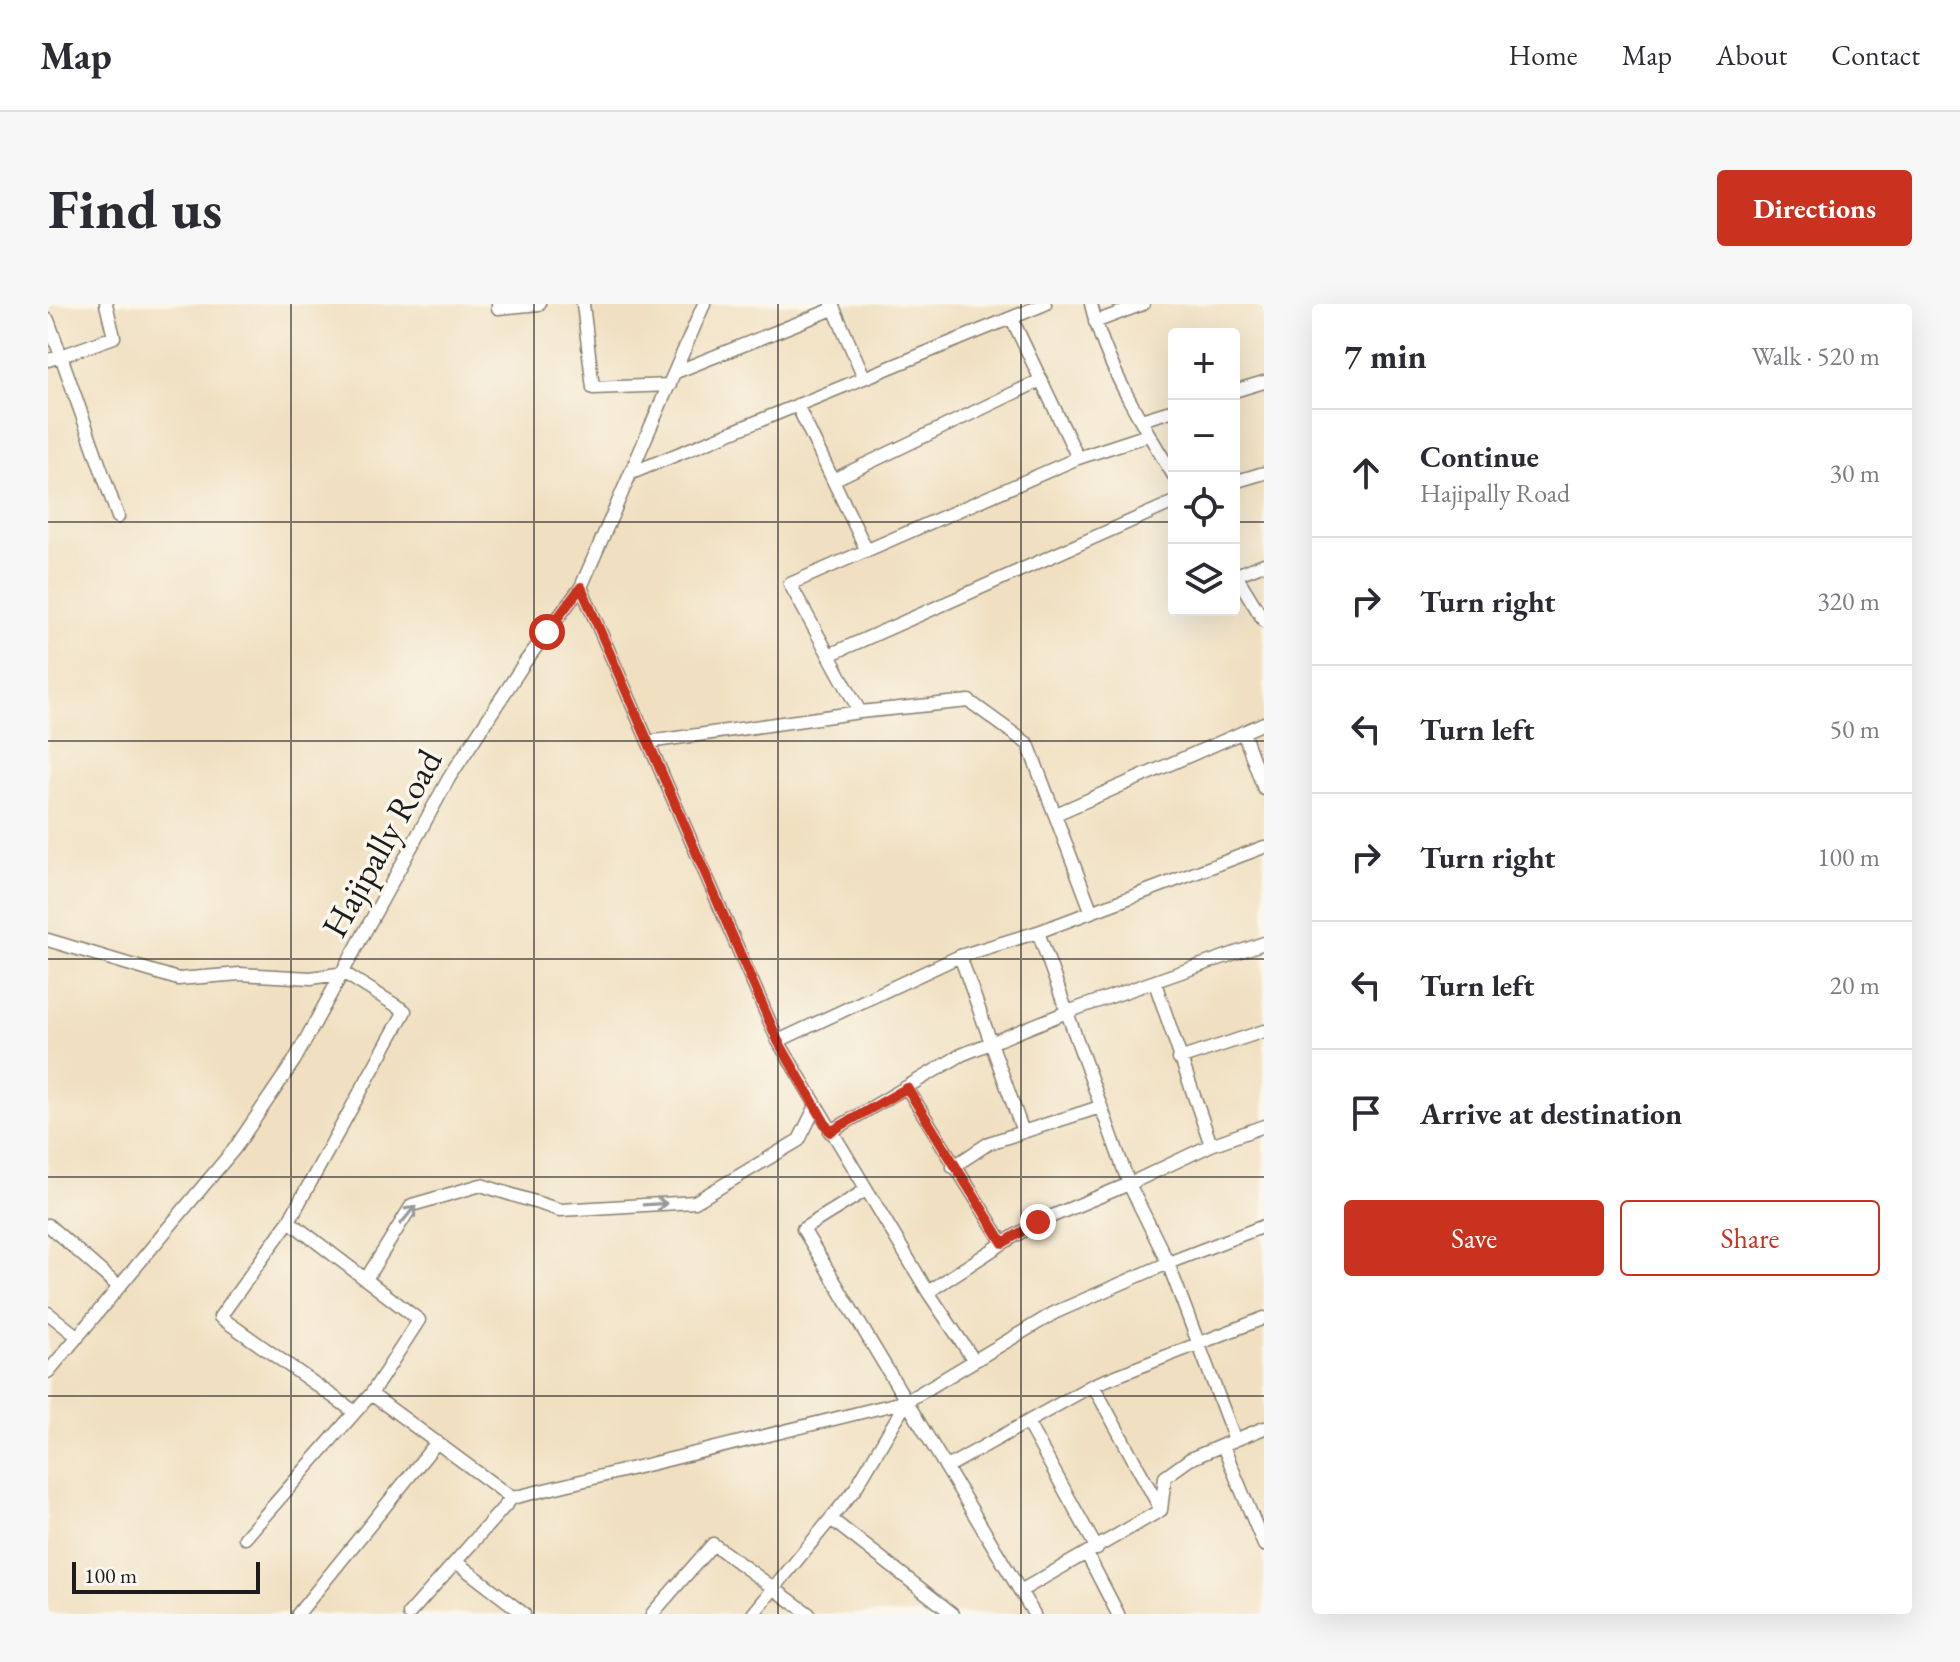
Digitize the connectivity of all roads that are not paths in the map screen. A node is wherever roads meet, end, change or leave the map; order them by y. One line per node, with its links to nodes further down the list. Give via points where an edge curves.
1 (106, 304): 13 (street, via 114,337)
2 (498, 304): 3 (street)
3 (539, 304)
4 (583, 304): 18 (street, via 593,388)
5 (704, 304): 14 (street, Hajipally Road)
6 (1045, 304): 10 (street)
7 (1091, 304): 12 (street)
8 (1143, 304): 12 (street)
9 (833, 307): 14 (street); 15 (street)
10 (1012, 319): 15 (street); 16 (street)
11 (48, 320): 13 (street)
12 (1095, 322): 22 (street)
13 (54, 358): 31 (street)
14 (676, 372): 18 (street, Hajipally Road)
15 (864, 377): 20 (street)
16 (1041, 380): 24 (street); 28 (street)
17 (1264, 382): 19 (street)
18 (670, 385): 25 (street, Hajipally Road)
19 (1240, 389)
20 (797, 405): 25 (street); 28 (street)
21 (1168, 412): 22 (street)
22 (1141, 420): 23 (street)
23 (1148, 435): 24 (street); 26 (street)
24 (1078, 458): 32 (street)
25 (634, 472): 36 (street, Hajipally Road)
26 (1171, 472)
27 (1264, 473): 29 (street)
28 (833, 480): 32 (street)
29 (1240, 480)
30 (1168, 505): 38 (street)
31 (118, 517)
32 (866, 549): 38 (street, via 790,584)
33 (1264, 564): 34 (street)
34 (1240, 571)
35 (1240, 581): 37 (street)
36 (581, 587): 42 (street); 51 (street, Hajipally Road, via 449,778)
37 (1264, 621)
38 (829, 655): 39 (street)
39 (860, 712): 42 (street); 44 (street, via 969,701 1028,744)
40 (1264, 723): 41 (street)
41 (1243, 732): 43 (street); 44 (street)
42 (648, 742): 55 (street)
43 (1264, 789)
44 (1056, 814): 46 (street)
45 (1264, 847): 46 (street)
46 (1091, 910): 47 (street)
47 (1038, 932): 50 (street); 53 (street)
48 (48, 940): 51 (street, via 178,979)
49 (1264, 943): 52 (street)
50 (960, 956): 55 (street); 56 (street)
51 (344, 973): 68 (street, via 405,1011); 74 (street, Hajipally Road, via 246,1134)
52 (1155, 983): 53 (street); 57 (street)
53 (1067, 1012): 56 (street); 60 (street)
54 (1264, 1031): 57 (street)
55 (778, 1041): 59 (street)
56 (990, 1043): 58 (street); 63 (street)
57 (1179, 1059): 64 (street)
58 (907, 1088): 62 (street); 65 (street)
59 (816, 1106): 62 (street); 73 (street, one-way to 59, via 412,1205 481,1185 560,1210 695,1202 799,1140)
60 (1100, 1107): 63 (street); 66 (street)
61 (1264, 1126): 64 (street)
62 (830, 1132): 67 (street)
63 (1023, 1132): 65 (street, via 989,1143)
64 (1211, 1145): 66 (street)
65 (953, 1167): 71 (street)
66 (1129, 1184): 71 (street, via 1038,1222); 72 (street)
67 (866, 1190): 75 (street); 84 (street, via 803,1229)
68 (289, 1221): 73 (street); 85 (street, via 220,1317)
69 (48, 1225): 74 (street)
70 (1264, 1226): 72 (street)
71 (1003, 1243): 75 (street)
72 (1168, 1263): 79 (street); 80 (street, via 1054,1313)
73 (366, 1279): 83 (street, via 419,1320)
74 (119, 1287): 78 (street, Hajipally Road)
75 (928, 1292): 80 (street)
76 (48, 1313): 78 (street)
77 (1264, 1318): 79 (street)
78 (78, 1337): 81 (street, Hajipally Road)
79 (1198, 1345): 82 (street); 89 (street)
80 (973, 1359): 84 (street)
81 (48, 1372)
82 (1093, 1385): 86 (street); 92 (street)
83 (371, 1394): 85 (street); 88 (street)
84 (907, 1401): 90 (street); 91 (street); 93 (street)
85 (355, 1412): 94 (street)
86 (1027, 1422): 90 (street); 96 (street)
87 (1264, 1428): 89 (street)
88 (437, 1442): 91 (street); 100 (street)
89 (1229, 1443): 92 (street, via 1190,1459 1165,1477); 95 (street)
90 (947, 1467): 99 (street)
91 (512, 1498): 97 (street)
92 (1161, 1510): 96 (street)
93 (831, 1519): 98 (street); 106 (street)
94 (245, 1538)
95 (1264, 1545)
96 (1092, 1552): 99 (street); 108 (street)
97 (456, 1562): 101 (street); 102 (street)
98 (776, 1586): 103 (street, via 713,1544); 104 (street); 105 (street)
99 (1022, 1590): 107 (street)
100 (298, 1614)
101 (409, 1614)
102 (524, 1614)
103 (652, 1614)
104 (753, 1614)
105 (809, 1614)
106 (953, 1614)
107 (1034, 1614)
108 (1118, 1614)

